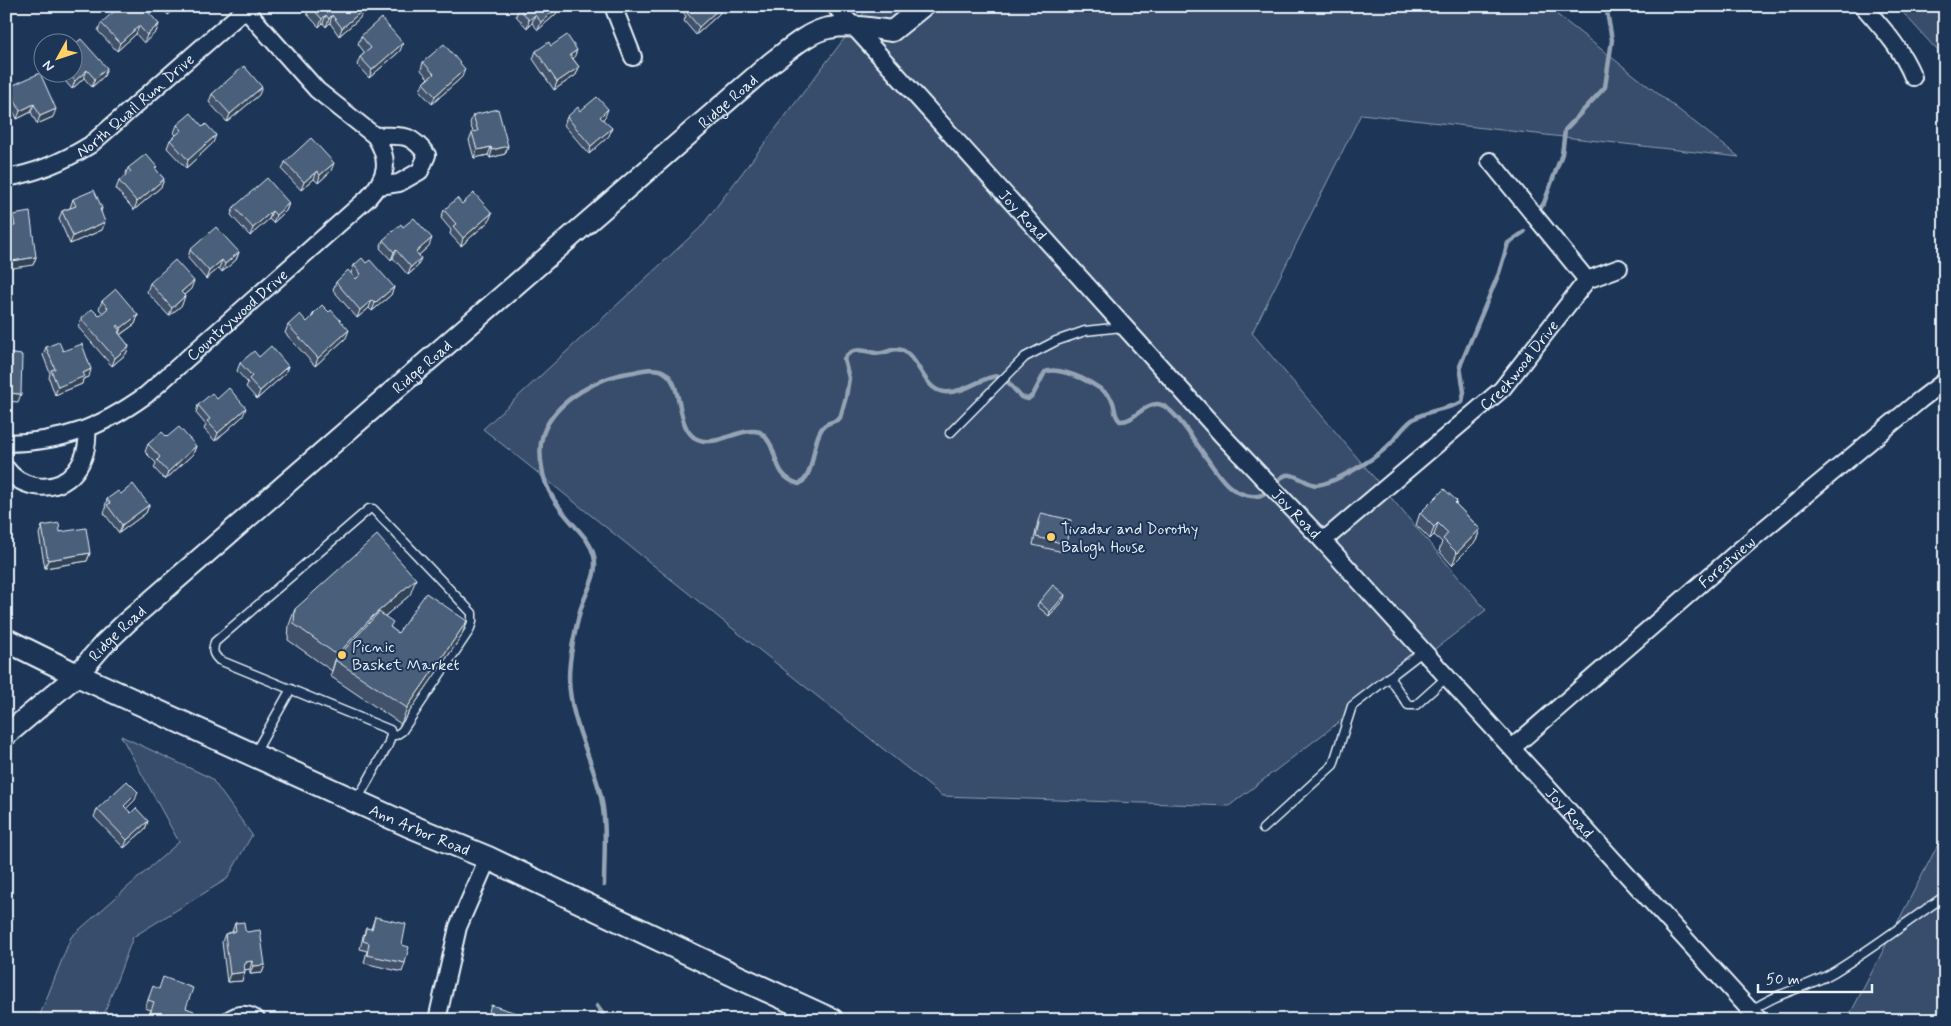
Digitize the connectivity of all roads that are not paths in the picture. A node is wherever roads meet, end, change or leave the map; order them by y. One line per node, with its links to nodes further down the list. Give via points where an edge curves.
1 (613, 6): 7 (street)
2 (835, 6): 6 (street, Joy Road)
3 (923, 6): 6 (street, Ridge Road, via 892,31)
4 (1863, 6): 8 (street, via 1896,43)
5 (247, 8): 9 (street, via 317,90); 11 (street, North Quail Run Drive, via 90,145 46,168)
6 (854, 27): 15 (street, Joy Road); 24 (street, Ridge Road, via 827,28 800,41 771,63 127,622)
7 (633, 57)
8 (1913, 77)
9 (375, 136): 12 (street, via 385,156 385,171); 12 (street, via 412,139 427,155 420,171 399,182)
10 (1490, 161): 14 (street)
11 (6, 178)
12 (379, 186): 17 (street, Countrywood Drive, via 146,395 120,413)
13 (1619, 268): 14 (street)
14 (1587, 280): 21 (street, Creekwood Drive, via 1502,389)
15 (1124, 327): 18 (lane, via 1085,331 1025,357); 21 (street, Joy Road)
16 (1945, 381): 30 (street, Forestview, via 1758,534)
17 (87, 429): 19 (street, Countrywood Drive, via 37,442); 20 (street, via 83,461 78,470 61,483 49,487 28,484)
18 (950, 432)
19 (6, 443)
20 (6, 468)
21 (1324, 541): 23 (street, Joy Road)
22 (6, 640): 24 (main road, Ann Arbor Road)
23 (1423, 651): 25 (lane); 26 (street, Joy Road)
24 (77, 675): 28 (street, Ridge Road); 31 (main road, Ann Arbor Road)
25 (1389, 677): 26 (lane, via 1408,705 1416,705); 33 (lane, via 1352,706 1333,765)
26 (1447, 677): 30 (street, Joy Road)
27 (291, 689): 29 (lane, via 390,730); 29 (lane, via 219,660 212,649 215,642 369,509 374,509 472,613 469,631 402,731); 31 (lane)
28 (6, 735)
29 (391, 735): 32 (lane)
30 (1512, 748): 36 (street, Joy Road)
31 (254, 755): 32 (main road, Ann Arbor Road)
32 (356, 802): 34 (main road, Ann Arbor Road)
33 (1263, 829)
34 (488, 858): 39 (street, via 458,927); 40 (main road, Ann Arbor Road)
35 (1945, 896): 36 (lane, via 1834,972 1773,997)
36 (1755, 1015)
37 (229, 1020): 38 (street, via 241,1014)
38 (257, 1020)
39 (437, 1020)
40 (832, 1020)

